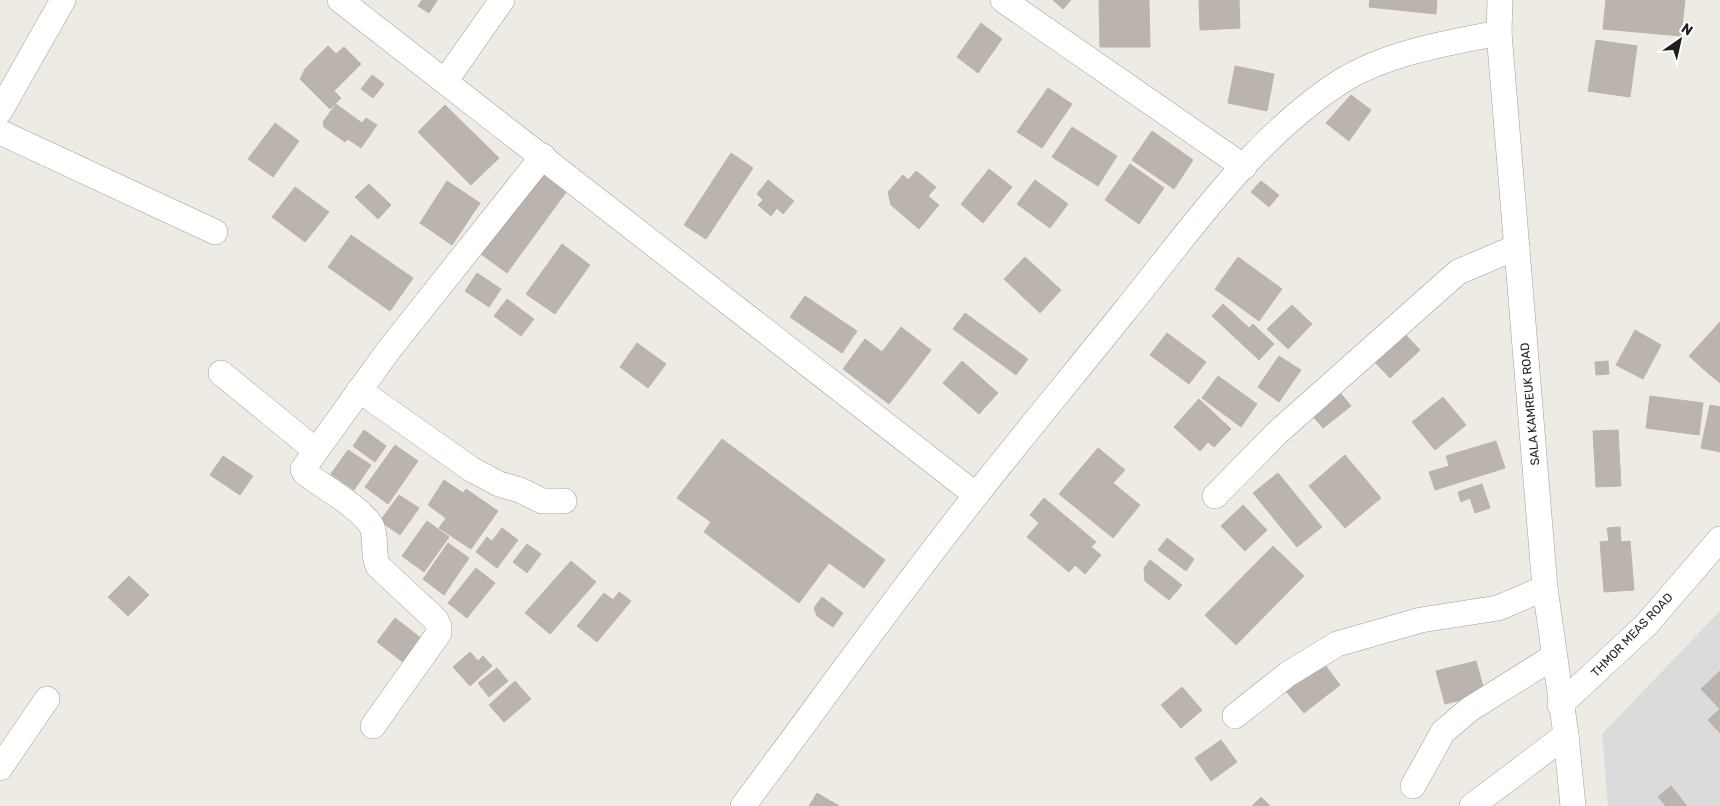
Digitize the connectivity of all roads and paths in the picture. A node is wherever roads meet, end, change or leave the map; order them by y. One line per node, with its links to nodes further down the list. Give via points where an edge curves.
1 (63, 0): 8 (street)
2 (340, 0): 7 (street)
3 (502, 0): 7 (street)
4 (1002, 0): 11 (street)
5 (1500, 0): 6 (street, SALA KAMREUK ROAD)
6 (1499, 34): 11 (street, via 1437,44 1371,66 1342,80 1302,109); 13 (street, SALA KAMREUK ROAD)
7 (446, 80): 10 (street)
8 (0, 111)
9 (0, 132): 12 (street)
10 (543, 156): 15 (street); 17 (street)
11 (1244, 167): 17 (street)
12 (215, 232)
13 (1517, 247): 18 (street, via 1458,272 1276,433); 21 (street, SALA KAMREUK ROAD)
14 (221, 373): 16 (street)
15 (359, 390): 16 (street); 19 (street, via 471,469 542,501)
16 (316, 450): 26 (street, via 303,471 364,518 374,534 378,566 439,626 439,633)
17 (976, 495): 30 (street)
18 (1215, 496)
19 (564, 501)
20 (1720, 539): 24 (street, THMOR MEAS ROAD, via 1646,624)
21 (1545, 588): 22 (street, SALA KAMREUK ROAD); 25 (street, via 1498,608 1421,620 1338,644 1288,674)
22 (1554, 657): 24 (street, SALA KAMREUK ROAD); 29 (street, via 1470,709 1443,732)
23 (48, 699): 28 (street)
24 (1560, 705): 27 (street, SALA KAMREUK ROAD)
25 (1234, 716)
26 (373, 726)
27 (1566, 736): 31 (street); 32 (street, SALA KAMREUK ROAD)
28 (0, 768)
29 (1413, 786)
30 (743, 806)
31 (1472, 806)
32 (1573, 806)

